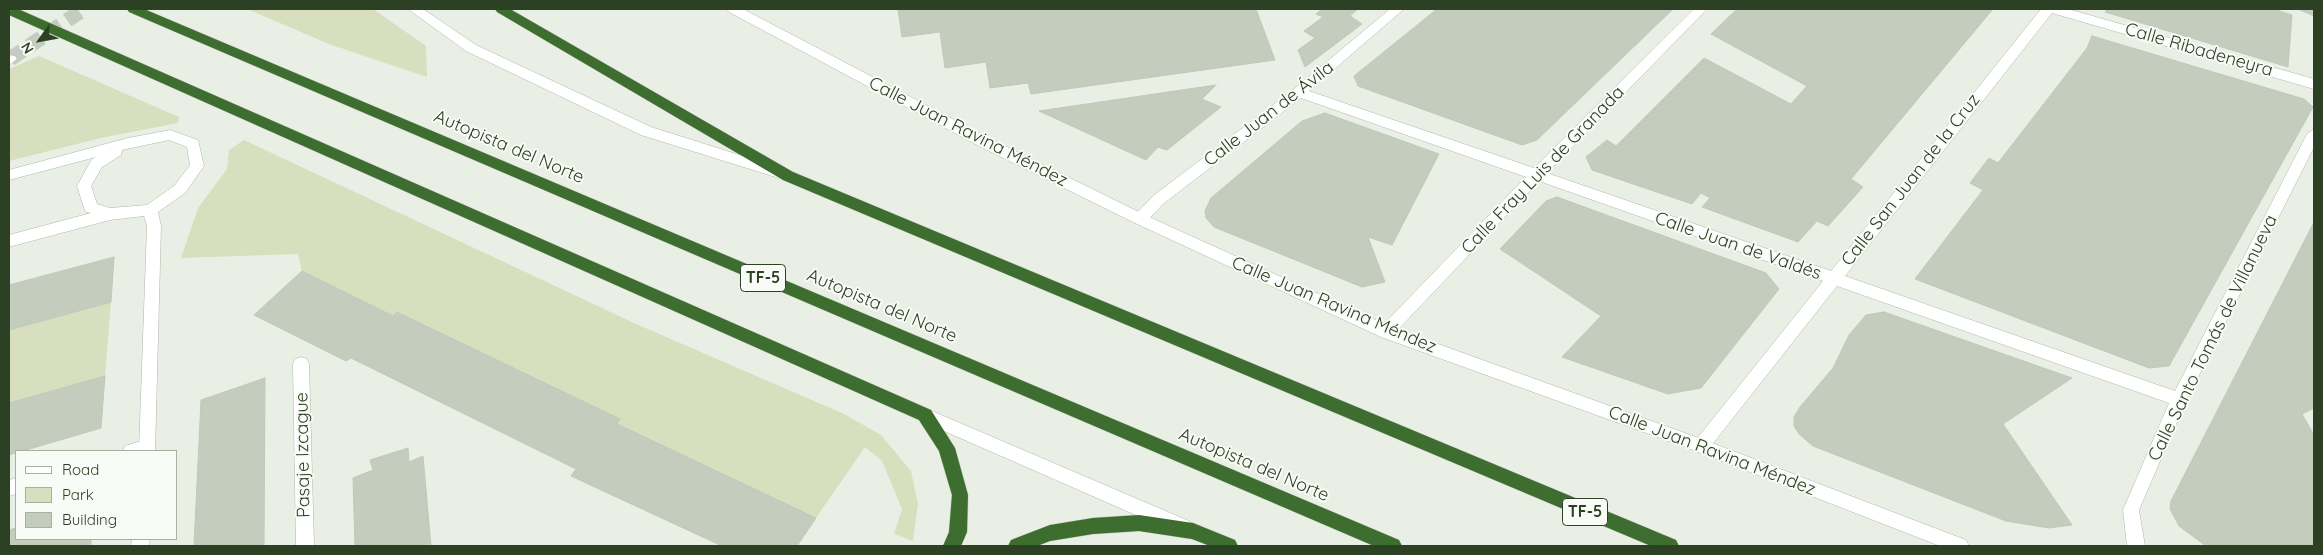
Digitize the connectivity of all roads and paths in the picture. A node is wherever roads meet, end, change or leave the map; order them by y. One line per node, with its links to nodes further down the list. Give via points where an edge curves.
1 (133, 9): 33 (highway, Autopista del Norte / TF-5)
2 (414, 9): 16 (street, via 471,48 646,131)
3 (500, 9): 16 (highway, TF-5)
4 (733, 9): 19 (street, Calle Juan Ravina Méndez, via 982,141)
5 (1398, 9): 11 (street, Calle Juan de Ávila)
6 (1701, 9): 14 (street, Calle Fray Luis de Granada)
7 (2048, 9): 21 (street, Calle San Juan de la Cruz)
8 (2054, 9): 10 (street, Calle Ribadeneyra)
9 (9, 10): 25 (highway)
10 (2314, 84)
11 (1299, 92): 14 (street, Calle Juan de Valdés); 19 (street, Calle Juan de Ávila, via 1158,200)
12 (2314, 134): 24 (street, Calle Santo Tomás de Villanueva)
13 (128, 143): 15 (street); 17 (street, via 170,135 193,144 197,166 180,189); 18 (street, via 98,163 84,186 91,208)
14 (1536, 174): 21 (street, Calle Juan de Valdés); 22 (street, Calle Fray Luis de Granada)
15 (9, 175)
16 (788, 176): 34 (highway, TF-5)
17 (150, 210): 18 (street); 27 (street, via 154,226)
18 (110, 214): 20 (street)
19 (1140, 219): 22 (street, Calle Juan Ravina Méndez)
20 (9, 241)
21 (1833, 279): 24 (street, Calle Juan de Valdés); 26 (street, Calle San Juan de la Cruz)
22 (1386, 332): 26 (street, Calle Juan Ravina Méndez)
23 (301, 364): 29 (street, Pasaje Izcague)
24 (2178, 399): 36 (street, Calle Santo Tomás de Villanueva, via 2131,510)
25 (925, 415): 28 (street); 30 (highway, via 947,448 960,495 958,532)
26 (1701, 446): 35 (street, Calle Juan Ravina Méndez)
27 (142, 450)
28 (1193, 531): 31 (highway, via 1139,523 1093,526 1050,533); 32 (highway)
29 (305, 546)
30 (952, 546)
31 (1017, 546)
32 (1229, 546)
33 (1393, 546)
34 (1670, 546)
35 (1960, 546)
36 (2136, 546)

